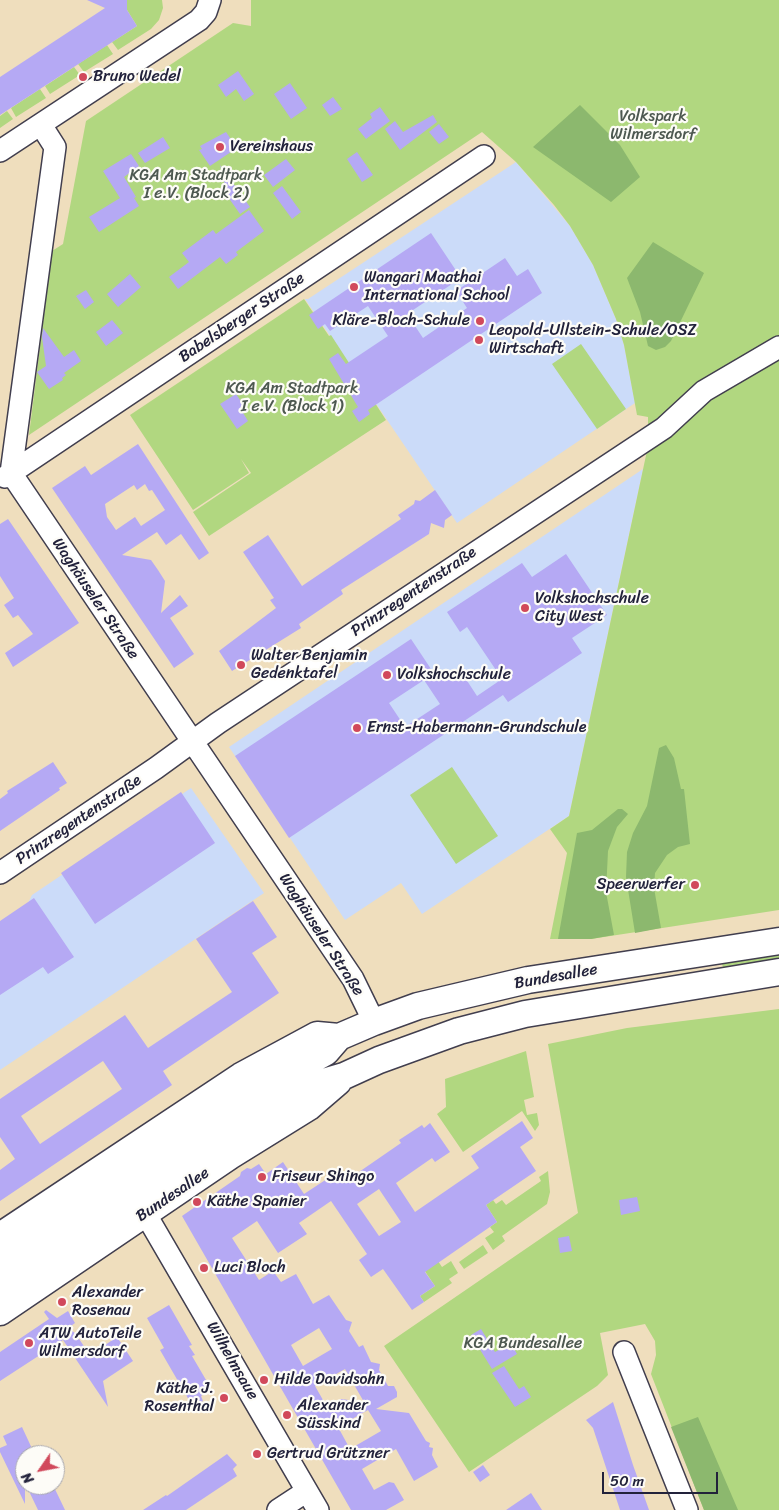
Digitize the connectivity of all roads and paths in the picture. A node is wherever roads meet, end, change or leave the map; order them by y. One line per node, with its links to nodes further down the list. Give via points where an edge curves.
1 (210, 0): 2 (street, via 199,20)
2 (41, 124): 3 (street); 6 (street, via 55,147)
3 (0, 151)
4 (484, 156): 6 (street, Babelsberger Straße)
5 (779, 347): 7 (street, Prinzregentenstraße, via 704,391 664,428)
6 (5, 477): 7 (street, Waghäuseler Straße)
7 (192, 742): 8 (street, Prinzregentenstraße); 11 (street, Waghäuseler Straße, via 353,979)
8 (0, 873)
9 (779, 941): 11 (main road, Bundesallee, via 528,980 418,1006)
10 (779, 972): 13 (main road, Bundesallee, via 525,1014 459,1031)
11 (374, 1022): 12 (main road, Bundesallee)
12 (338, 1037): 15 (main road, Bundesallee, via 318,1035 241,1076); 16 (main road, Bundesallee, via 326,1052 250,1094)
13 (344, 1076): 14 (main road, Bundesallee, via 310,1107); 17 (main road, Bundesallee, via 300,1089 264,1110)
14 (146, 1213): 18 (main road, Bundesallee); 20 (street, Wilhelmsaue)
15 (0, 1236)
16 (0, 1262)
17 (0, 1287)
18 (0, 1312)
19 (624, 1352): 23 (street)
20 (307, 1491): 21 (street); 22 (street, Wilhelmsaue)
21 (278, 1510)
22 (318, 1510)
23 (687, 1510)

